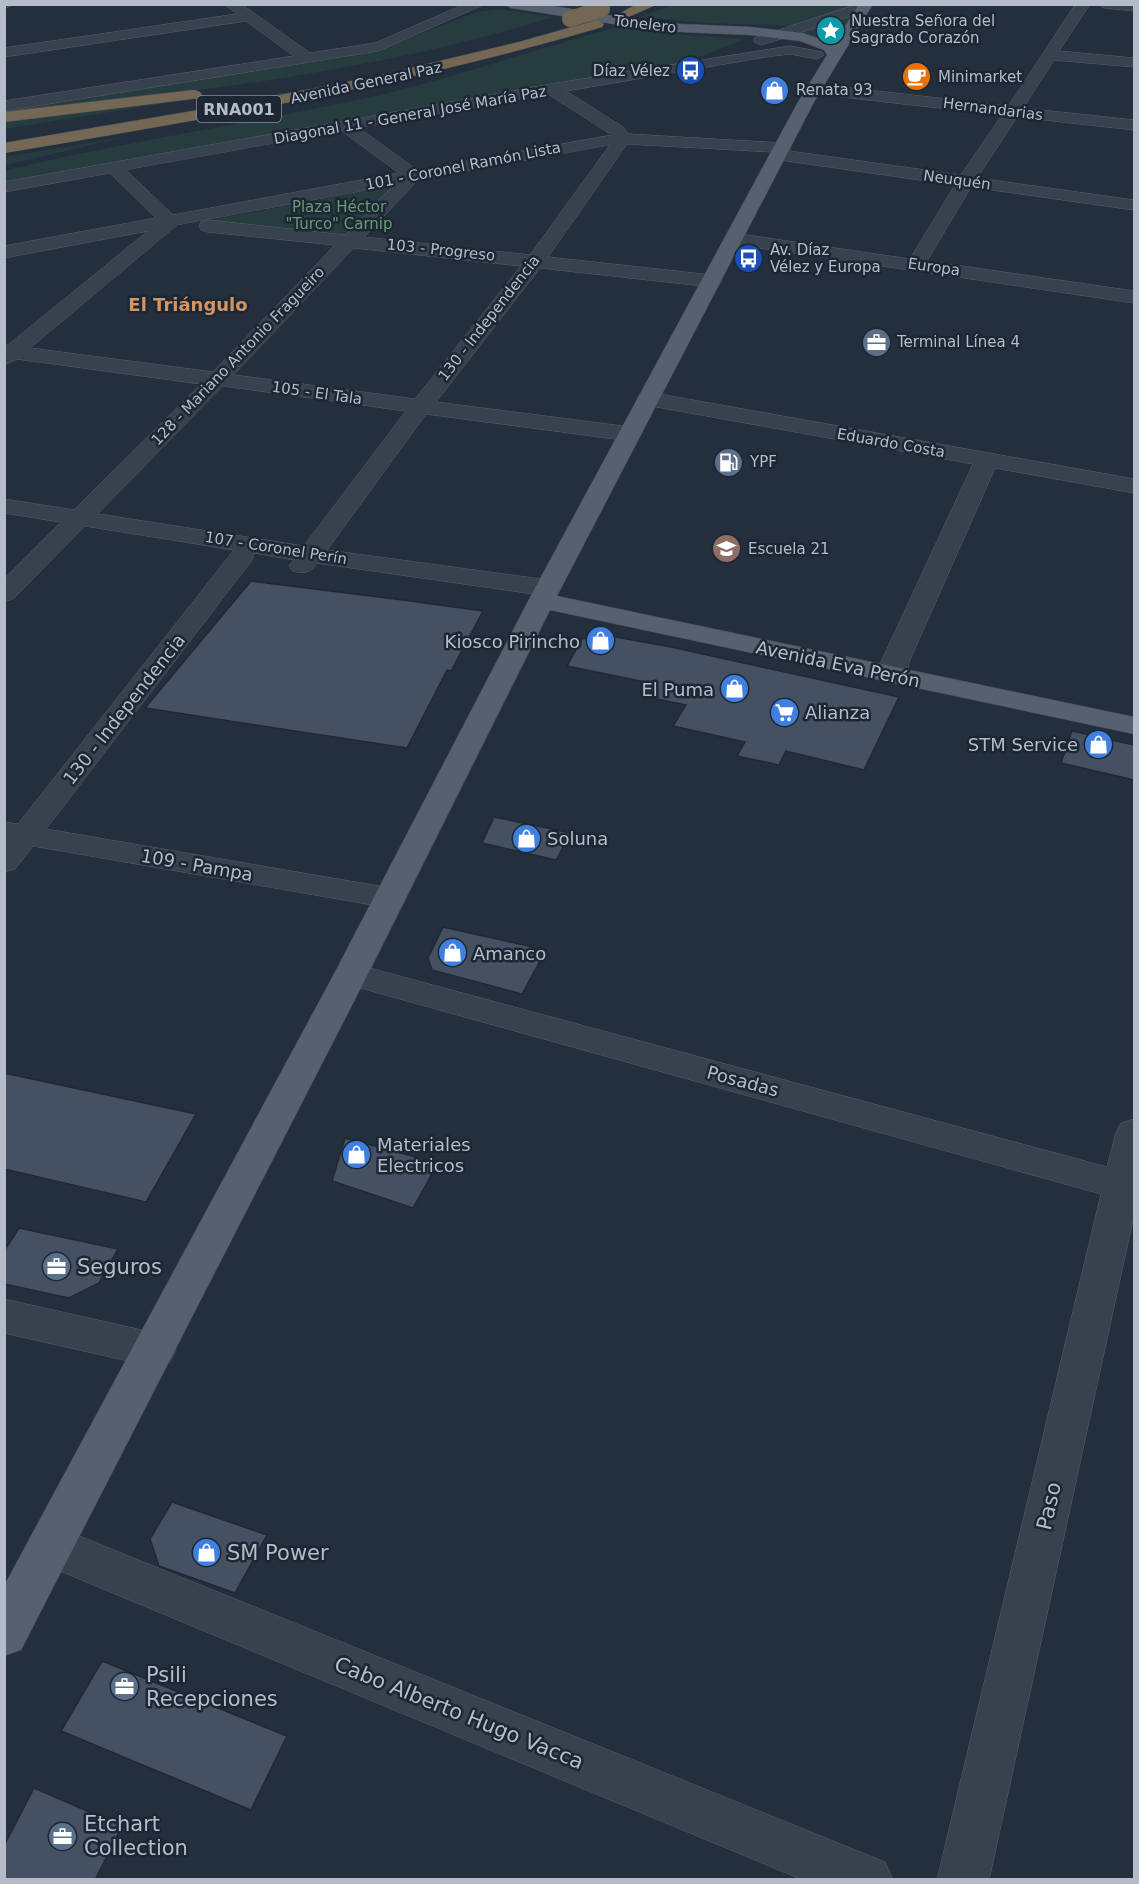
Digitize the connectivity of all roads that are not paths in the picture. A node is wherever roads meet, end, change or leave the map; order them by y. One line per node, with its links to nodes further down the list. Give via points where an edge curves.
1 (231, 4): 10 (street)
2 (478, 4): 16 (street, Avenida General Paz, via 383,45)
3 (512, 4): 11 (main road, Tonelero, via 658,27)
4 (651, 4): 17 (highway, Avenida General Paz / RNA001)
5 (1083, 4): 15 (street)
6 (1105, 4): 9 (street)
7 (865, 6): 11 (street); 18 (main road)
8 (607, 7): 12 (highway, Avenida General Paz / RNA001, bridge)
9 (1134, 8)
10 (248, 17): 13 (street); 16 (street)
11 (779, 35): 14 (main road); 18 (main road, via 822,43 829,47); 20 (street)
12 (454, 52): 21 (highway); 30 (highway, Avenida General Paz / RNA001, via 275,91)
13 (4, 53)
14 (817, 55): 18 (main road); 20 (street, Diagonal 11 - General José María Paz, via 783,51)
15 (1050, 55): 19 (street); 26 (street)
16 (307, 58): 25 (street, Avenida General Paz)
17 (472, 60): 32 (highway, Avenida General Paz / RNA001, via 290,100); 34 (highway, via 351,96)
18 (831, 63): 23 (main road)
19 (1134, 63)
20 (696, 65): 22 (street, Diagonal 11 - General José María Paz)
21 (293, 82)
22 (551, 89): 29 (street, Diagonal 11 - General José María Paz); 31 (street, via 617,130)
23 (815, 89): 26 (street, Hernandarias); 33 (main road)
24 (211, 93): 27 (highway)
25 (4, 106)
26 (1012, 111): 28 (street, Hernandarias); 37 (street)
27 (4, 117)
28 (1134, 125)
29 (346, 127): 35 (street, Diagonal 11 - General José María Paz); 36 (street)
30 (4, 136)
31 (622, 138): 33 (street, 101 - Coronel Ramón Lista); 36 (street, 101 - Coronel Ramón Lista); 44 (street, 130 - Independencia)
32 (4, 148)
33 (781, 152): 37 (street, Neuquén); 41 (main road)
34 (57, 155)
35 (114, 168): 38 (street, Diagonal 11 - General José María Paz); 40 (street)
36 (413, 176): 40 (street, 101 - Coronel Ramón Lista); 42 (street, 128 - Mariano Antonio Fragueiro)
37 (966, 181): 39 (street, Neuquén); 45 (street)
38 (4, 187)
39 (1134, 205)
40 (170, 222): 42 (street, 103 - Progreso); 43 (street, 101 - Coronel Ramón Lista); 48 (street)
41 (733, 238): 45 (street, Europa); 46 (main road)
42 (350, 240): 44 (street, 103 - Progreso); 49 (street, 128 - Mariano Antonio Fragueiro)
43 (4, 252)
44 (536, 260): 46 (street, 103 - Progreso); 51 (street, 130 - Independencia)
45 (916, 264): 47 (street, Europa)
46 (712, 281): 50 (main road)
47 (1134, 297)
48 (8, 354): 49 (street, 105 - El Tala)
49 (218, 379): 51 (street, 105 - El Tala); 57 (street, 128 - Mariano Antonio Fragueiro)
50 (648, 399): 52 (main road); 53 (street, Eduardo Costa)
51 (420, 406): 52 (street, 105 - El Tala); 59 (street, 130 - Independencia)
52 (630, 434): 61 (main road)
53 (986, 461): 54 (street, Eduardo Costa); 62 (street)
54 (1134, 486)
55 (4, 506): 57 (street, 107 - Coronel Perín)
56 (4, 520): 57 (street, 107 - Coronel Perín)
57 (75, 523): 58 (street, 107 - Coronel Perín); 59 (street, 107 - Coronel Perín); 60 (street, 128 - Mariano Antonio Fragueiro)
58 (243, 555): 59 (street, 107 - Coronel Perín); 65 (street, 130 - Independencia)
59 (307, 561): 61 (street, 107 - Coronel Perín)
60 (4, 594)
61 (545, 594): 62 (main road, Avenida Eva Perón); 67 (main road)
62 (894, 669): 63 (main road, Avenida Eva Perón); 64 (main road, Avenida Eva Perón)
63 (1134, 709)
64 (1134, 726)
65 (15, 833): 66 (street, 130 - Independencia); 67 (street, 109 - Pampa)
66 (4, 862)
67 (390, 898): 68 (main road)
68 (351, 974): 70 (street, Posadas); 72 (main road)
69 (1134, 1133): 70 (street, Paso)
70 (1128, 1187): 76 (street, Paso)
71 (4, 1316): 72 (street)
72 (155, 1350): 73 (main road)
73 (52, 1546): 74 (main road); 75 (street, Cabo Alberto Hugo Vacca)
74 (4, 1634)
75 (867, 1880)
76 (963, 1880)

